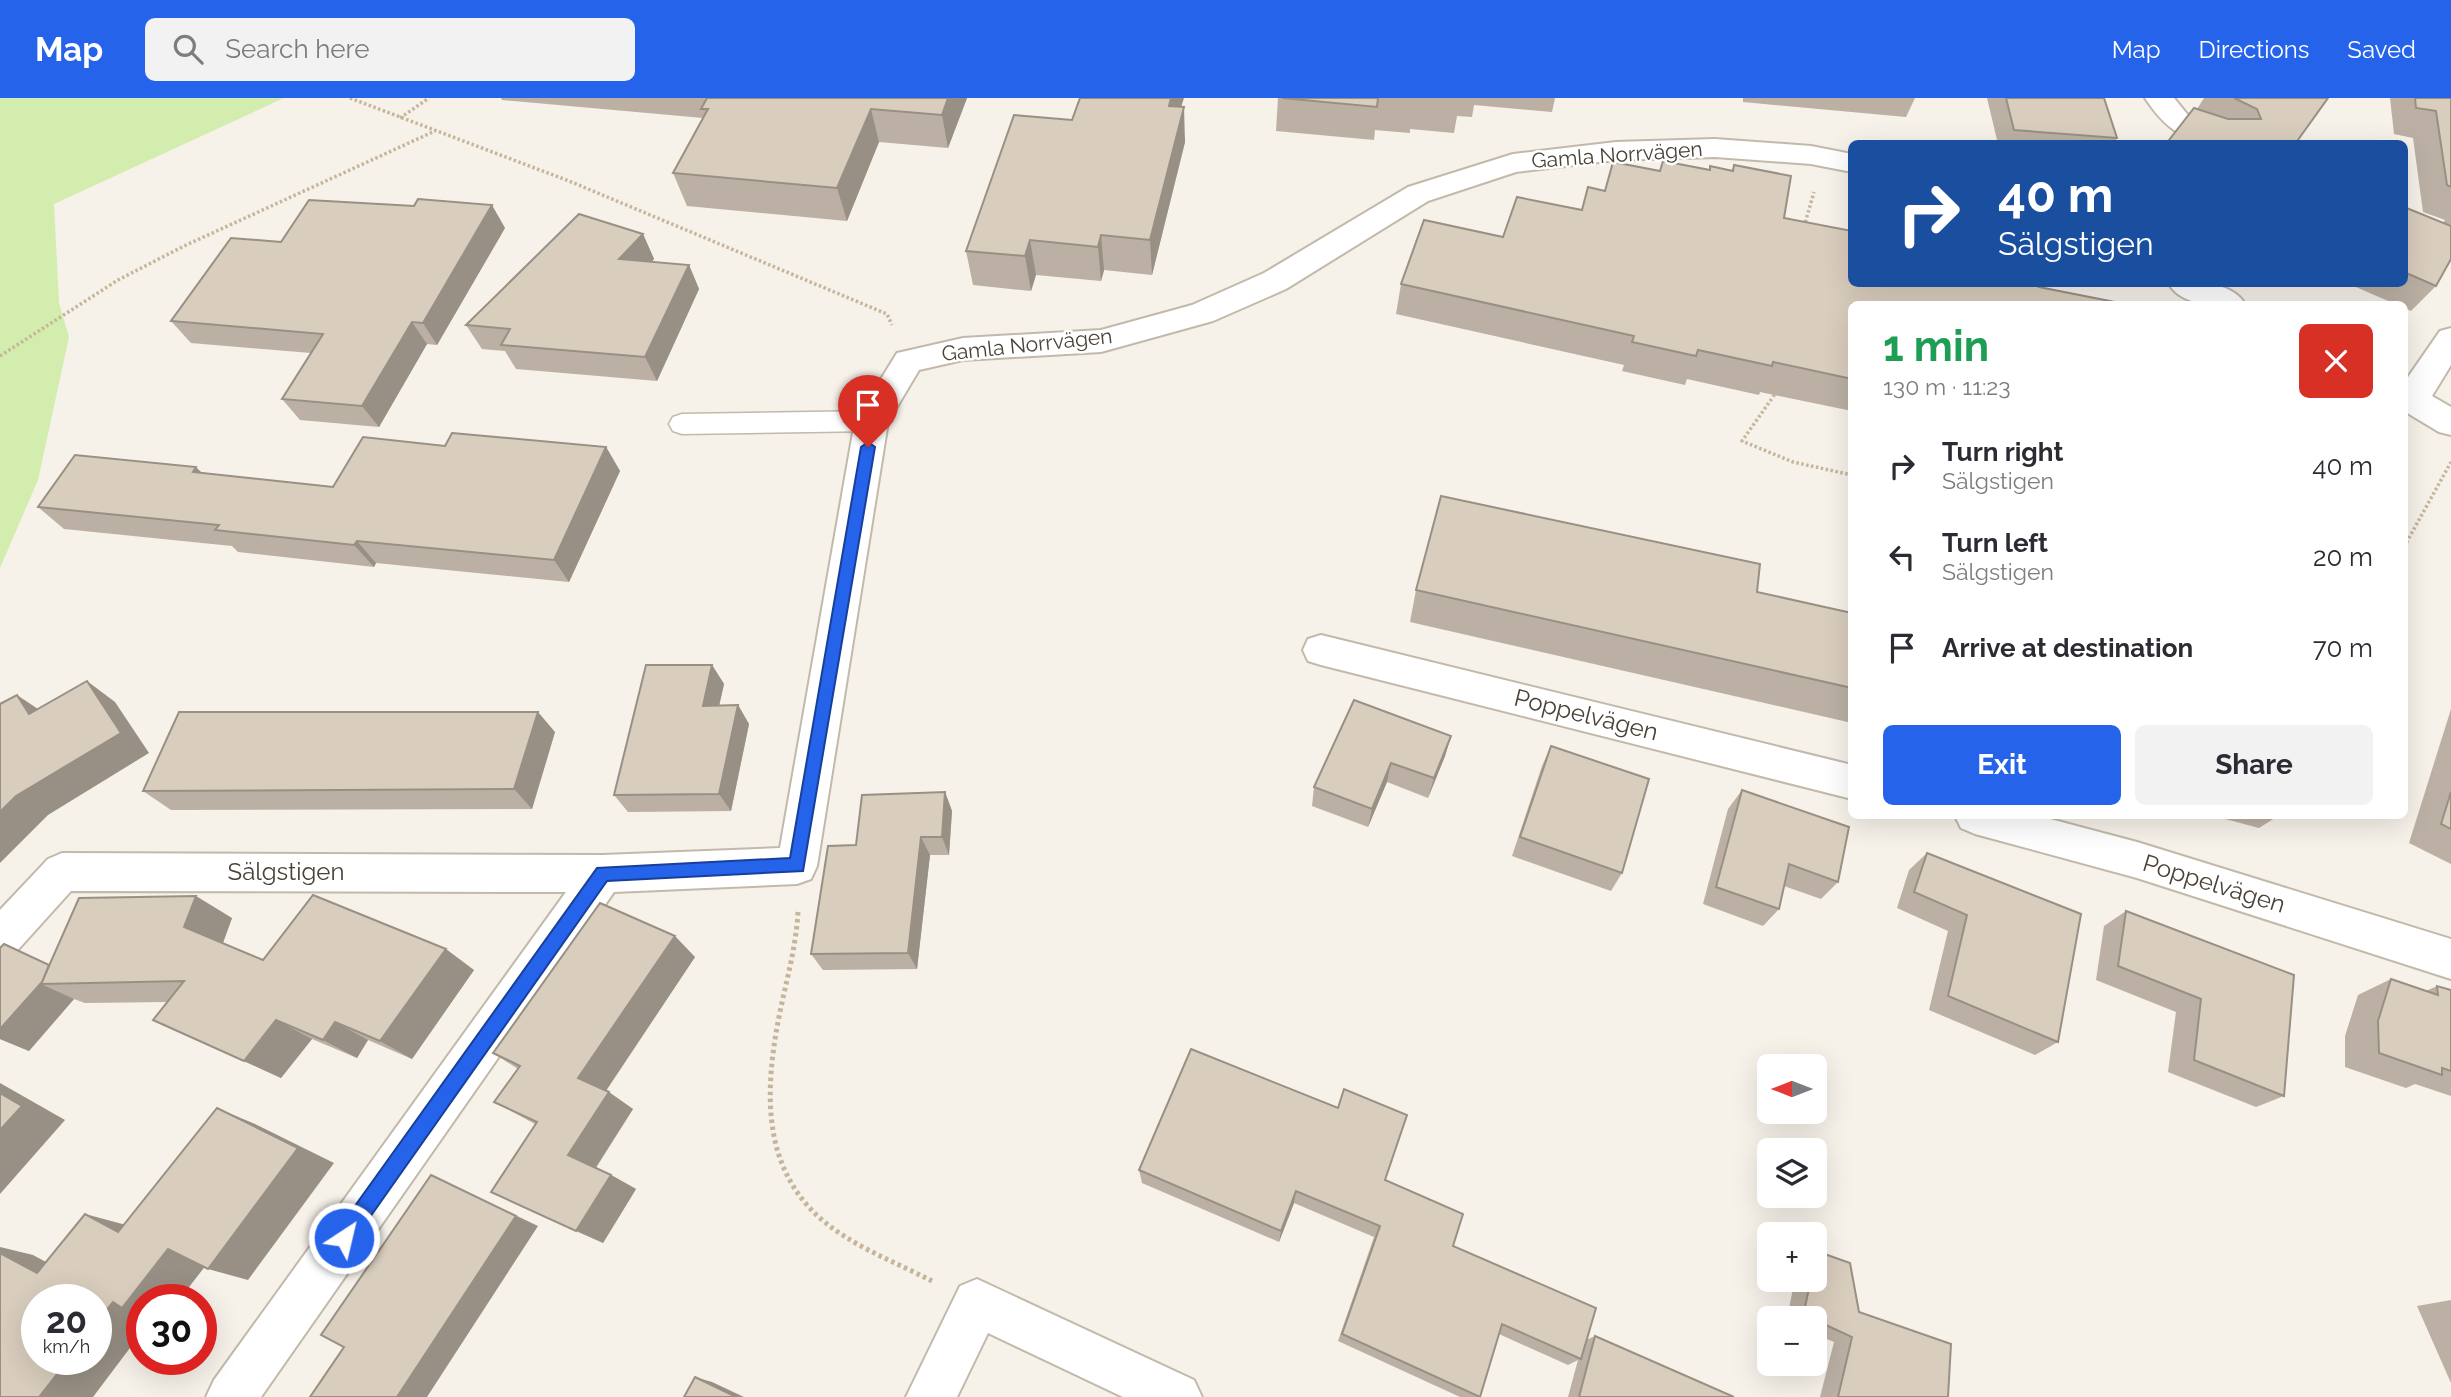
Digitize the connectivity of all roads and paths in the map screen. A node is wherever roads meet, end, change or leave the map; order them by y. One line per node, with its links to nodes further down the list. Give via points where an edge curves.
1 (350, 98): 4 (path, Gamla Norrvägen)
2 (429, 98): 4 (path)
3 (2159, 98): 6 (street, via 2177,120)
4 (400, 118): 5 (path, Gamla Norrvägen)
5 (435, 131): 13 (path, via 118,280); 14 (path, Gamla Norrvägen, via 479,145 887,314)
6 (2218, 140)
7 (1848, 162): 14 (street, Gamla Norrvägen, via 1715,148 1616,150 1513,163 1418,194 1275,281 1202,313 1101,341 963,349)
8 (1815, 188): 9 (path)
9 (1802, 235)
10 (2189, 287): 11 (street)
11 (2214, 301)
12 (2451, 339): 16 (street)
13 (0, 356)
14 (908, 361): 17 (street)
15 (1774, 381): 21 (path, via 1775,394 1742,441 1793,462)
16 (2409, 398): 18 (street)
17 (872, 421): 19 (lane); 26 (street)
18 (2451, 423)
19 (682, 424)
20 (2451, 461): 22 (path)
21 (1848, 474)
22 (2408, 540)
23 (1321, 650): 24 (street, Poppelvägen)
24 (1848, 781)
25 (1986, 819): 29 (street, Poppelvägen, via 2137,860)
26 (797, 866): 27 (street, Sälgstigen); 30 (path, via 798,918 770,1064 770,1135 786,1180 820,1218 871,1250)
27 (603, 874): 28 (street, Sälgstigen, via 62,872); 31 (street)
28 (0, 939)
29 (2451, 959)
30 (977, 1303): 32 (street); 33 (street)
31 (231, 1397)
32 (931, 1397)
33 (1177, 1397)

